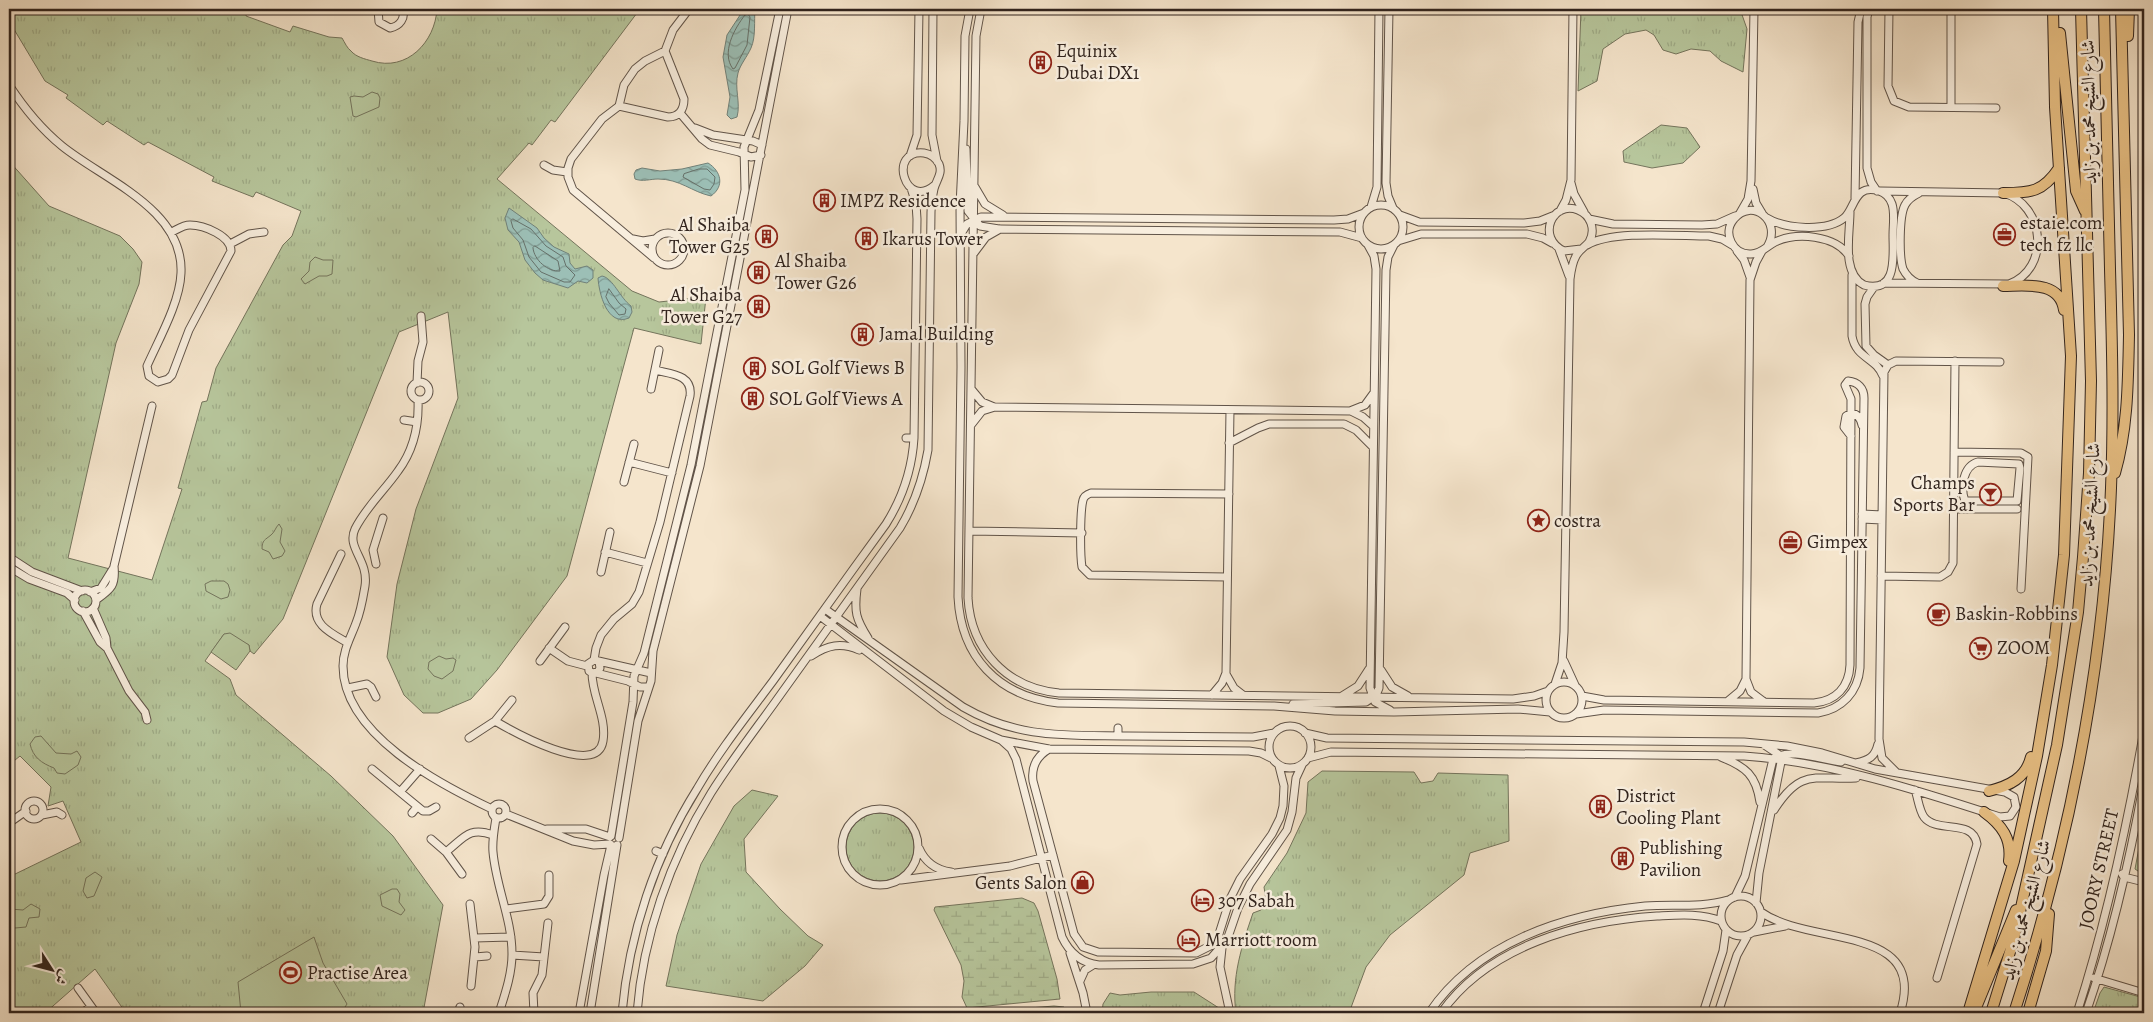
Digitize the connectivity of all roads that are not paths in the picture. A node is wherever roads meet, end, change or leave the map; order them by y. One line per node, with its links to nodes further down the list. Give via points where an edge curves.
1 (378, 9): 2 (street, via 378,22 390,28 401,22 404,17)
2 (402, 9)
3 (689, 9): 23 (street, via 673,30)
4 (780, 9): 33 (street, via 759,110)
5 (788, 9): 34 (street)
6 (919, 9): 38 (street, via 917,134)
7 (933, 9): 39 (street, via 932,135)
8 (970, 9): 30 (street, via 965,36)
9 (981, 9): 45 (street, via 976,36)
10 (1379, 9): 52 (street, via 1377,187)
11 (1388, 9): 53 (street, via 1386,183)
12 (1861, 9): 51 (street, via 1858,22)
13 (1869, 9): 48 (street, via 1867,168 1869,178)
14 (1889, 9): 27 (street, via 1888,81 1891,97 1903,106)
15 (1951, 9): 27 (street)
16 (2081, 9): 58 (highway, شارع الشيخ محمد بن زايد)
17 (2104, 9): 119 (highway, شارع الشيخ محمد بن زايد, via 2113,380)
18 (2121, 9): 25 (highway)
19 (2129, 9): 25 (highway)
20 (1572, 10): 43 (street)
21 (2053, 10): 41 (highway); 58 (highway, via 2059,30 2076,191)
22 (1753, 11): 44 (street)
23 (664, 51): 26 (street, via 639,64 630,74); 29 (street, via 684,99)
24 (9, 86): 65 (street, via 26,111 49,135 147,205)
25 (2125, 102): 119 (highway, via 2130,335 2122,444)
26 (619, 106): 29 (street, via 668,117); 42 (street, via 602,119 569,163)
27 (1951, 108): 28 (street)
28 (1996, 108)
29 (680, 113): 31 (street)
30 (964, 121): 63 (street, via 967,207); 67 (street)
31 (695, 128): 32 (street); 35 (street, via 706,143)
32 (722, 136): 33 (street); 35 (street, via 717,141)
33 (746, 140): 34 (street); 36 (street)
34 (762, 145): 37 (street)
35 (720, 148): 36 (street)
36 (745, 154): 37 (street, via 751,157); 167 (street, via 745,190 691,465)
37 (761, 154): 169 (street, via 700,466 653,651)
38 (910, 156): 39 (street, via 923,153); 47 (street, via 902,170 904,180)
39 (937, 161): 46 (street, via 940,176)
40 (544, 165): 42 (street)
41 (2059, 168): 50 (highway, via 2042,187); 91 (highway)
42 (567, 172): 69 (street, via 577,194)
43 (1571, 180): 56 (street, via 1566,200); 61 (street, via 1574,194)
44 (1751, 181): 57 (street, via 1748,199); 62 (street, via 1756,203)
45 (973, 182): 60 (street, via 985,204); 63 (street)
46 (935, 185): 47 (street, via 924,191); 142 (street, via 930,219 933,420 925,467 916,499 900,528)
47 (911, 188): 148 (street, via 917,219 910,470 899,501 886,524)
48 (1878, 191): 49 (street); 51 (street, via 1863,192); 85 (street, via 1891,202 1893,212 1893,270)
49 (1922, 192): 50 (street); 86 (street, via 1906,203 1901,219 1903,267 1909,277)
50 (2003, 193): 87 (street, via 2015,197 2029,209 2036,226 2037,243 2030,270 2015,282)
51 (1855, 198): 54 (street)
52 (1371, 207): 53 (street); 55 (street)
53 (1393, 208): 59 (street)
54 (1850, 212): 62 (street, via 1842,220 1826,226 1788,226); 80 (street)
55 (1364, 213): 60 (street, via 1334,220); 68 (street, via 1359,228)
56 (1558, 213): 59 (street, via 1540,221 1524,223 1419,222); 61 (street, via 1573,208); 72 (street, via 1549,231)
57 (1739, 214): 61 (street, via 1717,224 1702,225 1612,224); 62 (street, via 1754,211); 76 (street, via 1731,222 1729,232)
58 (2087, 214): 254 (highway, شارع الشيخ محمد بن زايد, via 2091,381 2083,557 2061,719)
59 (1400, 215): 71 (street, via 1403,228)
60 (1006, 216): 63 (street)
61 (1587, 216): 75 (street, via 1592,229)
62 (1765, 216): 78 (street, via 1772,236)
63 (973, 220): 64 (street, via 982,228); 67 (street); 79 (street)
64 (1000, 229): 68 (street, via 1340,232); 79 (street, via 982,240)
65 (172, 232): 73 (street, via 184,226 195,226 224,236); 73 (street, via 180,256 181,273 176,298 147,366 149,376 158,382 168,380 172,375 190,330 230,255)
66 (264, 232): 73 (street, via 249,234)
67 (959, 237): 189 (street, via 958,597 963,629 976,658 1007,688 1047,702)
68 (1362, 238): 74 (street)
69 (632, 239): 70 (street); 81 (street)
70 (655, 239): 81 (street, via 652,246); 81 (street, via 662,234 674,234 684,247 682,256 673,264 664,265)
71 (1396, 243): 72 (street, via 1421,234 1527,234); 74 (street, via 1378,249); 166 (street, via 1388,257 1386,270)
72 (1553, 243): 77 (street)
73 (230, 244)
74 (1368, 245): 100 (street, via 1376,269)
75 (1584, 247): 76 (street, via 1610,236 1709,236); 77 (street, via 1570,252); 83 (street, via 1573,263)
76 (1734, 247): 78 (street, via 1748,254); 84 (street, via 1744,260)
77 (1559, 249): 83 (street)
78 (1765, 249): 80 (street, via 1784,239 1821,238 1834,242); 84 (street)
79 (973, 256): 98 (street)
80 (1849, 256): 82 (street)
81 (654, 258)
82 (1852, 275): 88 (street, via 1864,286); 96 (street, via 1853,340 1859,352 1879,367)
83 (1570, 278): 159 (street)
84 (1750, 280): 172 (street)
85 (1884, 283): 86 (street); 88 (street)
86 (1920, 284): 87 (street)
87 (2003, 286): 91 (highway, via 2044,287 2059,297 2064,305)
88 (1874, 287): 94 (street, via 1865,304 1866,346)
89 (421, 316): 97 (street, via 423,342)
90 (659, 350): 95 (street)
91 (2071, 356): 196 (highway, via 2064,555)
92 (1955, 361): 93 (street); 94 (street, via 1900,360); 115 (street)
93 (2000, 362)
94 (1888, 364): 96 (street)
95 (655, 370): 99 (street); 117 (street, via 681,376 690,388)
96 (1884, 376): 125 (street)
97 (417, 383): 101 (street, via 411,392); 101 (street, via 426,384 429,392 424,399)
98 (971, 387): 103 (street, via 982,402); 109 (street)
99 (651, 389)
100 (1374, 393): 105 (street, via 1364,405); 110 (street)
101 (418, 400): 108 (street)
102 (152, 406): 141 (street)
103 (995, 407): 104 (street); 109 (street, via 982,411)
104 (1230, 410): 105 (street); 112 (street)
105 (1350, 411): 110 (street)
106 (1851, 413): 111 (street, via 1860,418); 111 (street, via 1851,397 1845,384 1848,381 1859,385 1864,392); 188 (street, via 1848,679 1834,696 1821,702)
107 (404, 420): 108 (street)
108 (417, 422): 134 (street, via 414,439 403,464 374,499 355,530 353,542)
109 (970, 425): 127 (street)
110 (1373, 426): 114 (street)
111 (1864, 433): 124 (street)
112 (1229, 443): 114 (street, via 1269,424 1339,424 1352,427); 120 (street)
113 (634, 444): 116 (street)
114 (1373, 447): 165 (street)
115 (1954, 452): 122 (street); 143 (street, via 2021,453 2028,457)
116 (629, 462): 117 (street); 118 (street)
117 (672, 473): 135 (street)
118 (624, 482)
119 (2111, 488): 255 (highway, شارع الشيخ محمد بن زايد, via 2102,611 2088,712)
120 (1228, 494): 129 (street, via 1091,493 1083,502); 140 (street)
121 (1965, 501): 121 (street, via 2016,502 2019,498 2020,466 2014,463 1973,464 1964,475); 122 (street)
122 (1953, 505): 123 (street); 139 (street, via 1953,563 1948,572 1935,578)
123 (2017, 509)
124 (1862, 517): 125 (street); 192 (street, via 1860,674 1853,691 1841,704 1818,713 1604,710)
125 (1882, 517): 139 (street)
126 (383, 518): 132 (street)
127 (969, 531): 129 (street); 179 (street, via 968,598 972,624 988,656 1010,677 1039,690 1059,693)
128 (610, 532): 130 (street)
129 (1082, 533): 140 (street, via 1082,567 1090,575)
130 (606, 552): 135 (street); 138 (street)
131 (340, 554): 155 (street, via 315,613 321,625)
132 (373, 554): 134 (street); 136 (street)
133 (9, 558): 144 (street, via 32,572)
134 (362, 560): 155 (street, via 366,576 363,599)
135 (648, 563): 162 (street, via 637,596 601,635)
136 (376, 564)
137 (9, 567): 146 (street, via 29,579 67,592)
138 (601, 572)
139 (1881, 576): 202 (street)
140 (1227, 577): 170 (street)
141 (108, 585): 145 (street); 147 (street)
142 (857, 588): 151 (street); 154 (street, via 856,615)
143 (2022, 589)
144 (82, 591): 145 (street); 146 (street)
145 (90, 592): 147 (street)
146 (75, 600): 149 (street, via 77,608)
147 (95, 604): 149 (street); 156 (street)
148 (825, 608): 150 (street); 151 (street)
149 (83, 612): 156 (street)
150 (820, 616): 152 (street); 223 (street, via 711,766)
151 (837, 617): 152 (street); 154 (street)
152 (831, 625): 158 (street); 160 (street)
153 (565, 627): 157 (street)
154 (870, 640): 200 (street, via 975,714 1014,729)
155 (348, 643): 177 (street, via 343,666)
156 (107, 648): 193 (street)
157 (549, 648): 161 (street); 164 (street, via 568,661)
158 (867, 654): 160 (street, via 837,645 823,648); 203 (street, via 958,719)
159 (1563, 655): 174 (street); 175 (street)
160 (807, 659): 294 (street, via 725,773 686,839 666,885 651,934)
161 (540, 661)
162 (596, 661): 163 (street); 164 (street, via 590,661); 168 (street, via 600,668)
163 (612, 665): 167 (street); 171 (street, via 608,670)
164 (587, 666): 168 (street)
165 (1370, 666): 181 (street, via 1358,686); 185 (street)
166 (1380, 668): 184 (street, via 1392,686); 185 (street, via 1380,688)
167 (637, 670): 169 (street); 173 (street)
168 (594, 673): 171 (street); 194 (street, via 594,692 604,734 603,744 595,753 588,756 574,754 538,744)
169 (652, 673): 176 (street)
170 (1226, 673): 179 (street); 180 (street)
171 (610, 676): 173 (street)
172 (1746, 679): 187 (street, via 1740,691); 188 (street, via 1754,696)
173 (633, 683): 176 (street); 241 (street, via 632,708 613,817)
174 (1555, 684): 175 (street); 178 (street)
175 (1575, 685): 182 (street)
176 (648, 687): 241 (street)
177 (348, 688): 183 (street, via 367,684); 214 (street, via 370,728)
178 (1548, 691): 184 (street, via 1519,699); 191 (street, via 1546,704)
179 (1212, 695): 180 (street)
180 (1242, 695): 181 (street)
181 (1340, 696): 185 (street)
182 (1582, 696): 187 (street, via 1604,700); 192 (street, via 1582,706)
183 (376, 697)
184 (1411, 697): 185 (street)
185 (1373, 698): 189 (street, via 1361,702); 190 (street)
186 (512, 700): 194 (street)
187 (1726, 702): 188 (street)
188 (1767, 702)
189 (1274, 706): 190 (street)
190 (1394, 712): 191 (street, via 1518,709)
191 (1550, 712): 192 (street, via 1561,718)
192 (1576, 714)
193 (147, 720)
194 (495, 721): 201 (street)
195 (1041, 726): 200 (street)
196 (2041, 730): 219 (highway, via 2024,773 2010,784); 259 (highway, via 2023,823)
197 (2144, 730): 244 (street, JOORY STREET)
198 (1274, 733): 199 (street, via 1292,726); 200 (street, via 1253,737 1118,732); 207 (street, via 1269,745)
199 (1306, 733): 204 (street, via 1327,738); 208 (street, via 1310,743)
200 (1041, 734)
201 (470, 738)
202 (1879, 739): 210 (street, via 1874,756); 215 (street, via 1882,758)
203 (1001, 740): 205 (street); 247 (street, via 1016,759)
204 (1762, 743): 209 (street); 210 (street, via 1822,754)
205 (1049, 749): 207 (street, via 1250,751); 246 (street, via 1035,763 1032,776)
206 (1716, 756): 208 (street, via 1331,752); 209 (street); 227 (street, via 1738,764 1750,774 1757,787)
207 (1271, 758): 212 (street)
208 (1308, 758): 211 (street)
209 (1778, 758): 210 (street, via 1792,754); 216 (street); 227 (street); 229 (street)
210 (1853, 764): 215 (street)
211 (1302, 765): 212 (street); 269 (street, via 1296,778 1287,830 1250,884)
212 (1279, 766): 271 (street, via 1284,794 1278,823 1238,884 1218,937)
213 (372, 769): 220 (street)
214 (420, 769): 220 (street); 226 (street)
215 (1897, 773): 219 (street)
216 (1865, 777): 218 (street); 229 (street, via 1815,777 1801,781 1784,794)
217 (2144, 781): 221 (street, JOORY STREET)
218 (1916, 790): 230 (street); 280 (street, via 1922,814 1927,820 1968,830 1975,836 1977,844)
219 (1989, 791): 230 (street, via 2012,795 2016,808 2007,817)
220 (400, 792): 224 (street)
221 (2143, 792): 251 (street, JOORY STREET)
222 (681, 799): 223 (street)
223 (689, 802): 293 (street, via 660,852 635,938)
224 (417, 806): 225 (street, via 427,812); 231 (street)
225 (436, 807)
226 (492, 808): 232 (street, via 501,804); 235 (street)
227 (1760, 809): 256 (street, via 1745,876)
228 (26, 811): 234 (street, via 32,819); 234 (street, via 29,803 38,802 43,809); 236 (street)
229 (1772, 812): 257 (street, via 1758,873)
230 (1984, 812): 259 (highway, via 2004,830 2010,848)
231 (412, 813)
232 (506, 814): 235 (street); 237 (street)
233 (62, 815): 234 (street, via 57,812)
234 (42, 816)
235 (496, 818): 239 (street)
236 (9, 823)
237 (547, 829): 238 (street); 242 (street)
238 (580, 830): 241 (street, via 594,832); 242 (street, via 576,836)
239 (493, 835): 245 (street, via 474,831); 260 (street, via 494,858)
240 (432, 839): 245 (street)
241 (613, 841): 242 (street); 291 (street); 292 (street)
242 (579, 842)
243 (918, 848): 248 (street, via 934,867); 252 (street, via 915,863); 252 (street, via 915,830 910,823 888,809 862,813 844,832 843,858 852,874 875,886)
244 (2122, 848): 251 (street); 279 (street, JOORY STREET)
245 (446, 852): 249 (street)
246 (1053, 855): 247 (street); 271 (street, via 1074,934 1083,947 1098,952 1192,953)
247 (1042, 858): 248 (street); 270 (street, via 1062,937)
248 (958, 873): 252 (street)
249 (462, 874)
250 (549, 875): 260 (street, via 549,896 544,904)
251 (2124, 877): 253 (street); 281 (street, JOORY STREET)
252 (900, 880)
253 (2144, 882)
254 (2027, 886): 303 (highway); 304 (highway, شارع الشيخ محمد بن زايد)
255 (2050, 895): 305 (highway, شارع الشيخ محمد بن زايد); 306 (highway, via 2046,951)
256 (1732, 898): 257 (street, via 1744,896); 262 (street, via 1721,912); 297 (street, via 1706,905 1617,910 1535,932 1495,951 1472,967)
257 (1756, 902): 261 (street)
258 (470, 904): 268 (street)
259 (2001, 907): 302 (highway)
260 (506, 908): 267 (street)
261 (1761, 912): 264 (street); 266 (street, via 1761,921)
262 (1721, 921): 265 (street); 298 (street, via 1704,916 1647,917 1595,924 1561,934 1513,953 1485,969)
263 (548, 923): 275 (street)
264 (1787, 926): 266 (street); 301 (street, via 1872,946 1891,956 1901,968 1905,982)
265 (1726, 930): 266 (street, via 1734,935); 299 (street, via 1723,951)
266 (1751, 933): 300 (street, via 1737,955)
267 (511, 937): 268 (street); 272 (street)
268 (475, 938): 274 (street)
269 (1222, 948): 276 (street); 278 (street)
270 (1070, 950): 277 (street, via 1078,958); 282 (street)
271 (1204, 950): 276 (street)
272 (512, 955): 275 (street); 289 (street)
273 (487, 956): 274 (street)
274 (475, 957): 283 (street)
275 (544, 957): 290 (street, via 542,975 533,993)
276 (1211, 958): 277 (street, via 1193,964); 278 (street)
277 (1093, 964): 282 (street, via 1084,970)
278 (1222, 974): 296 (street)
279 (2089, 976): 281 (street); 307 (street, JOORY STREET)
280 (1937, 978)
281 (2098, 979): 285 (street); 308 (street, JOORY STREET)
282 (1080, 981): 295 (street)
283 (471, 986)
284 (78, 988): 286 (street)
285 (2144, 992)
286 (91, 1006): 287 (street); 288 (street)
287 (83, 1013)
288 (96, 1013)
289 (499, 1013)
290 (534, 1013)
291 (580, 1013)
292 (590, 1013)
293 (622, 1013)
294 (637, 1013)
295 (1087, 1013)
296 (1230, 1013)
297 (1429, 1013)
298 (1441, 1013)
299 (1703, 1013)
300 (1718, 1013)
301 (1900, 1013)
302 (1968, 1013)
303 (1974, 1013)
304 (1991, 1013)
305 (2014, 1013)
306 (2028, 1013)
307 (2077, 1013)
308 (2086, 1013)

